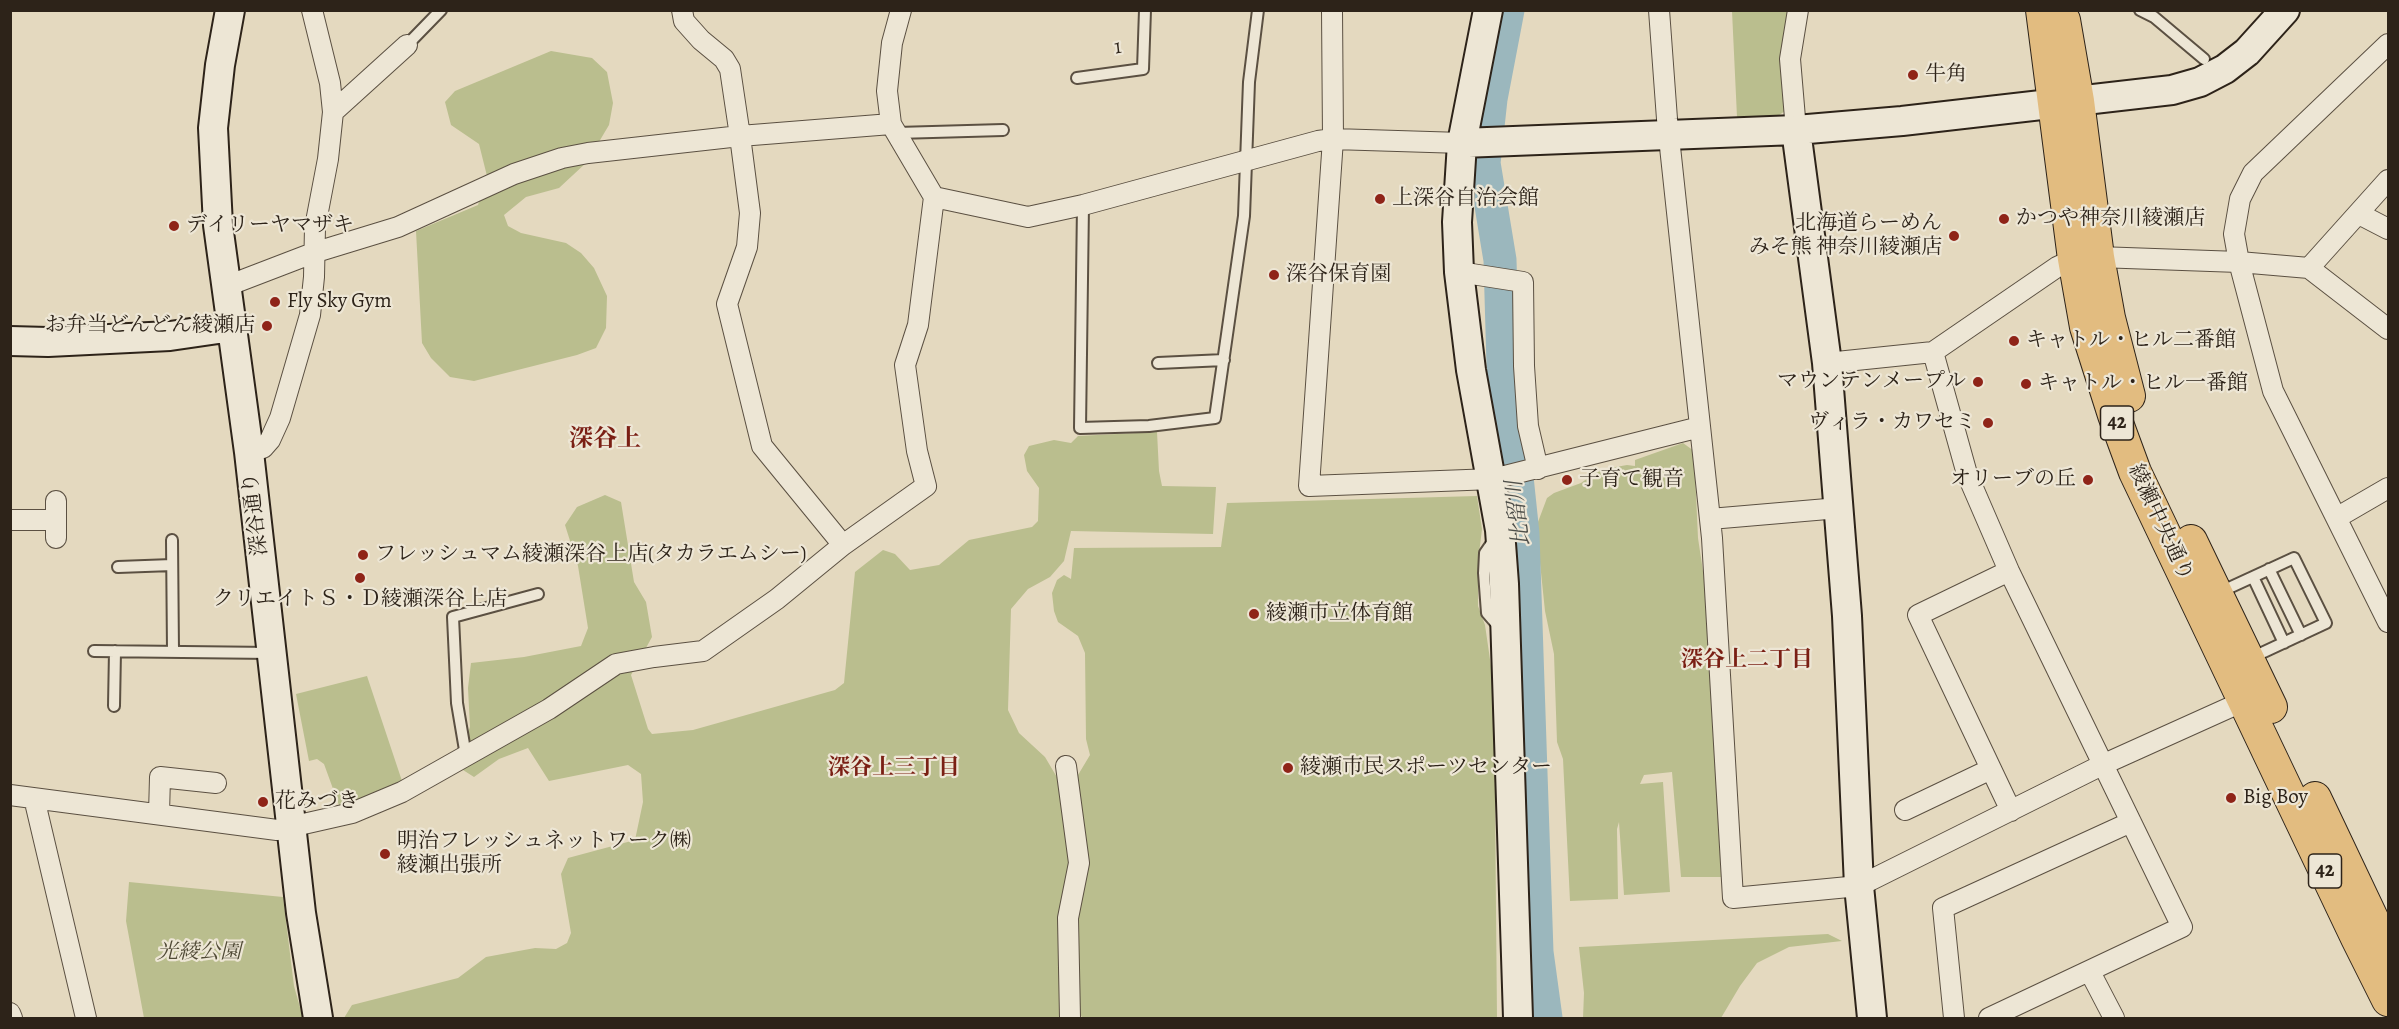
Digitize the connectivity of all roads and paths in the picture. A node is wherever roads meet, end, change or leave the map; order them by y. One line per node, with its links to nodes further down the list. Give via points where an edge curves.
1 (230, 10): 41 (street, 深谷通り, via 213,128 218,225)
2 (312, 10): 22 (street)
3 (441, 10): 18 (lane)
4 (682, 10): 27 (street, via 684,21 730,69)
5 (901, 10): 23 (street, via 892,43 887,91)
6 (1145, 10): 20 (lane, 1, via 1143,69)
7 (1258, 10): 30 (lane, via 1249,82)
8 (1332, 10): 28 (street)
9 (1488, 10): 29 (street)
10 (1659, 10): 26 (street)
11 (1798, 10): 25 (street, via 1790,58)
12 (2042, 10): 21 (main road, 綾瀬中央通り / 42)
13 (2069, 10): 16 (lane)
14 (2140, 10): 19 (lane)
15 (2285, 10): 21 (street, via 2247,52 2200,82 2172,90)
16 (2062, 11): 21 (main road, 綾瀬中央通り / 42)
17 (2388, 44): 38 (street, via 2253,173 2240,199 2234,234)
18 (407, 45): 22 (street)
19 (2205, 59)
20 (1077, 78)
21 (2066, 102): 25 (street); 37 (main road, 綾瀬中央通り / 42)
22 (333, 112): 36 (street)
23 (894, 129): 24 (lane); 27 (street); 32 (street)
24 (1003, 130)
25 (1796, 130): 26 (street); 48 (street)
26 (1669, 135): 29 (street); 49 (street)
27 (740, 136): 36 (street, via 562,158 514,174 398,227); 60 (street, via 750,213 747,247 727,304 762,446)
28 (1333, 139): 29 (street); 30 (street); 52 (street, via 1309,486)
29 (1480, 142): 40 (street, via 1457,222)
30 (1246, 161): 33 (street); 46 (lane, via 1244,216)
31 (2388, 180): 34 (street)
32 (934, 197): 33 (street, via 1028,217); 60 (street, via 918,325 905,365 926,486)
33 (1083, 204): 46 (lane, via 1080,428 1149,426 1215,418)
34 (2359, 214): 35 (street); 39 (street)
35 (2388, 229)
36 (313, 253): 41 (street); 50 (street, via 310,315 280,418 263,448)
37 (2086, 258): 38 (street); 45 (street, via 2057,267); 66 (main road, 綾瀬中央通り / 42, via 2109,318 2130,400 2164,487); 77 (main road, 綾瀬中央通り / 42, via 2086,327 2135,472)
38 (2239, 262): 39 (street); 55 (street, via 2273,391)
39 (2309, 268): 43 (street)
40 (1459, 272): 51 (street, via 1523,282 1524,366); 52 (street, via 1469,311 1471,370 1480,389)
41 (227, 286): 42 (street, 深谷通り)
42 (232, 327): 44 (street, via 170,336); 50 (street, 深谷通り)
43 (2388, 330)
44 (10, 341)
45 (1933, 352): 48 (street); 64 (street, via 1967,474)
46 (1224, 360): 47 (lane)
47 (1158, 363)
48 (1827, 363): 54 (street)
49 (1700, 427): 51 (street); 57 (street)
50 (249, 452): 74 (street, 深谷通り)
51 (1533, 470): 52 (street)
52 (1501, 477): 99 (street)
53 (2388, 488): 55 (street)
54 (1839, 508): 57 (street); 90 (street)
55 (2338, 517): 68 (street)
56 (56, 519): 58 (street)
57 (1710, 519): 90 (street, via 1733,898)
58 (10, 520)
59 (172, 540): 61 (lane)
60 (843, 545): 78 (street, via 777,599 703,651 616,664 549,709)
61 (172, 565): 62 (lane); 73 (lane)
62 (118, 567)
63 (2269, 569): 65 (lane); 69 (lane); 69 (lane, via 2294,558 2326,623)
64 (2009, 571): 80 (street, via 1918,615); 81 (street)
65 (2253, 577): 66 (lane); 70 (lane)
66 (2217, 593): 75 (main road, 綾瀬中央通り / 42)
67 (538, 594): 78 (lane, via 453,617 457,703)
68 (2388, 622)
69 (2301, 635): 70 (lane)
70 (2284, 643): 75 (lane)
71 (94, 651): 72 (lane)
72 (115, 651): 73 (lane); 76 (lane)
73 (173, 651): 74 (lane)
74 (272, 653): 89 (street, 深谷通り)
75 (2248, 659): 77 (main road, 綾瀬中央通り / 42)
76 (114, 706)
77 (2263, 720): 81 (street); 91 (main road, 綾瀬中央通り / 42); 93 (main road, 綾瀬中央通り / 42, via 2357,938)
78 (466, 756): 89 (street, via 352,813)
79 (1066, 766): 98 (street, via 1079,863 1068,918)
80 (1991, 769): 85 (street); 86 (street)
81 (2106, 772): 86 (street); 88 (street)
82 (216, 783): 87 (street, via 159,777)
83 (10, 795): 84 (street)
84 (34, 798): 87 (street); 96 (street)
85 (1905, 810)
86 (2011, 811): 90 (street)
87 (159, 814): 89 (street, via 277,830)
88 (2129, 817): 92 (street, via 2182,927); 101 (street, via 1943,908)
89 (292, 827): 97 (street, 深谷通り)
90 (1859, 886): 100 (street)
91 (2388, 952)
92 (2090, 972): 102 (street); 103 (street)
93 (2388, 1000)
94 (10, 1012): 95 (street)
95 (12, 1018)
96 (86, 1018)
97 (318, 1018)
98 (1070, 1018)
99 (1518, 1018)
100 (1872, 1018)
101 (1954, 1018)
102 (1989, 1018)
103 (2114, 1018)

